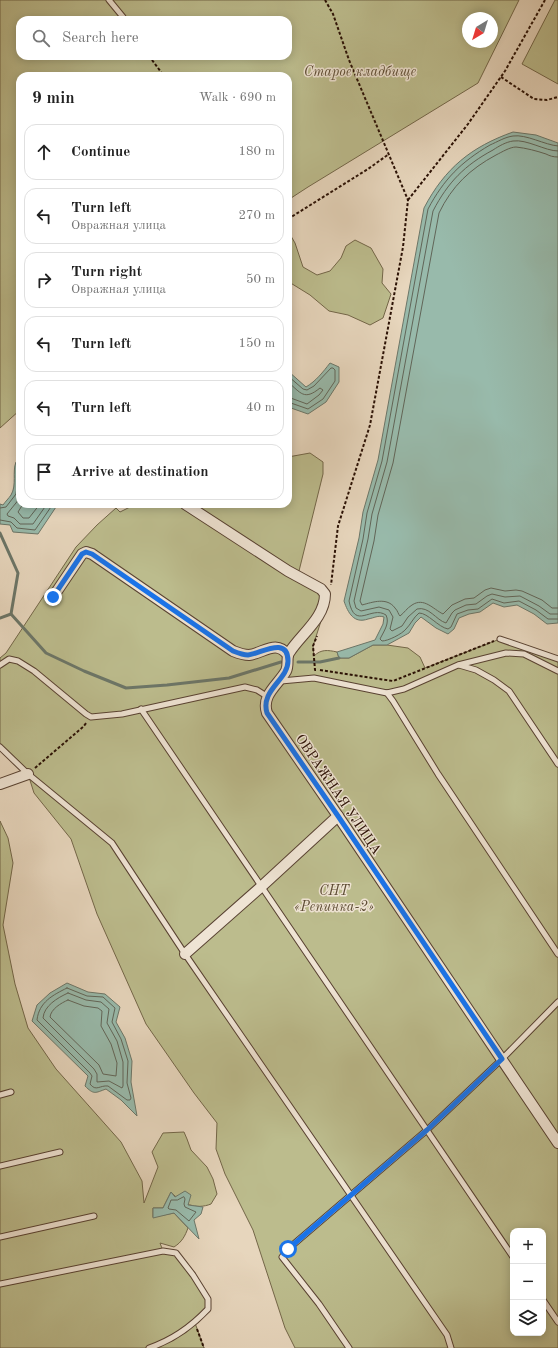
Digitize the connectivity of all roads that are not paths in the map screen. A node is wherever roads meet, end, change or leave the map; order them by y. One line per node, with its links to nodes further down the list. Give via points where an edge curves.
1 (109, 0): 2 (lane)
2 (122, 16)
3 (191, 508): 6 (street, via 325,592 316,618)
4 (53, 597): 6 (street, via 82,554 86,552 233,651 248,655 279,647)
5 (500, 639): 7 (lane)
6 (288, 655): 11 (street, via 286,671)
7 (558, 659)
8 (0, 665): 14 (lane, via 9,659 18,661 91,717)
9 (458, 665): 10 (lane, via 506,652 524,654); 12 (lane, via 404,689); 16 (lane, via 476,670 509,691)
10 (558, 672)
11 (278, 681): 12 (lane, via 314,678); 13 (street)
12 (387, 693): 22 (lane)
13 (268, 697): 14 (lane, via 257,690 245,687); 19 (street, ОВРАЖНАЯ УЛИЦА, via 265,706 267,713)
14 (141, 710): 20 (lane)
15 (0, 747): 17 (lane)
16 (558, 764)
17 (28, 774): 18 (street); 21 (lane, via 112,843)
18 (0, 784)
19 (338, 816): 20 (street); 24 (street, ОВРАЖНАЯ УЛИЦА)
20 (262, 886): 21 (street); 27 (lane)
21 (185, 954): 31 (lane)
22 (558, 954)
23 (558, 1002): 24 (lane)
24 (502, 1059): 27 (lane); 28 (street, ОВРАЖНАЯ УЛИЦА)
25 (11, 1092): 26 (lane)
26 (0, 1095)
27 (427, 1130): 31 (lane); 34 (lane)
28 (558, 1143)
29 (60, 1152): 30 (lane)
30 (0, 1166)
31 (352, 1195): 39 (lane, via 288,1249 282,1257); 40 (lane, via 447,1335)
32 (94, 1216): 33 (lane)
33 (0, 1237)
34 (510, 1253)
35 (0, 1284): 38 (lane, via 163,1251 176,1254 208,1299 208,1309 195,1323 166,1342)
36 (546, 1304): 37 (lane)
37 (558, 1322)
38 (149, 1348)
39 (349, 1348)
40 (451, 1348)

